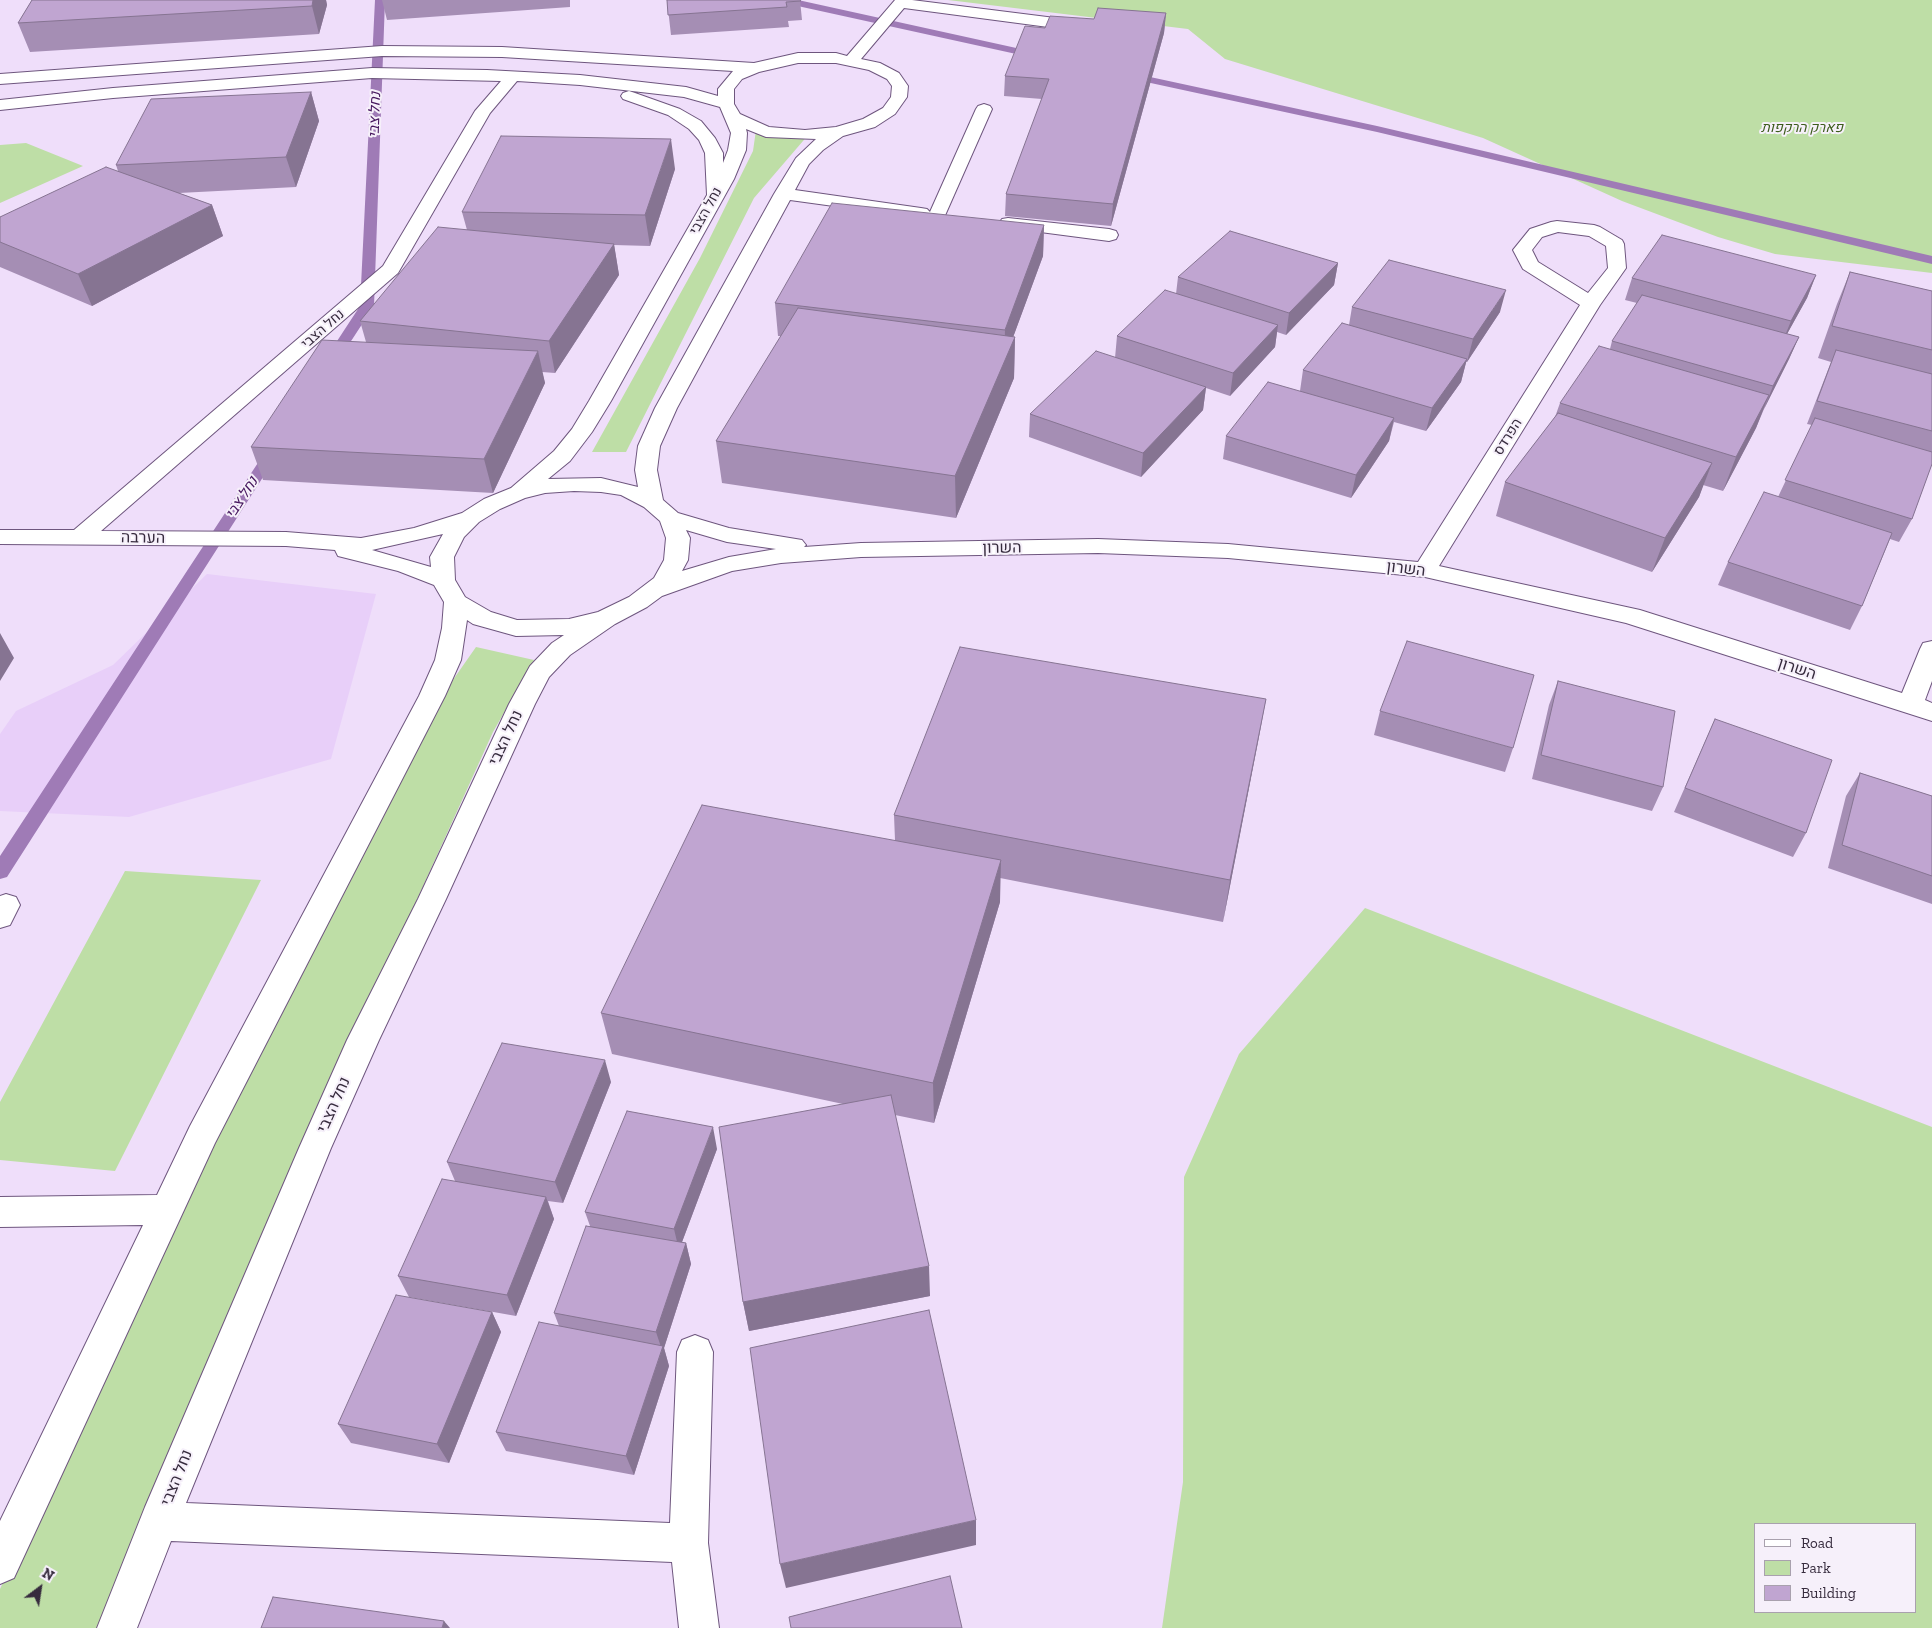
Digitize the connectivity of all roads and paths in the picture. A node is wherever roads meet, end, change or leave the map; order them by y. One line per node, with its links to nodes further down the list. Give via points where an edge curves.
1 (902, 2): 2 (street); 3 (street)
2 (1071, 25)
3 (852, 60): 4 (street, via 798,58); 11 (street, via 893,76 900,86 898,97 889,111 869,123)
4 (754, 68): 7 (street, via 511,53 382,51); 10 (street, via 736,76 726,89)
5 (512, 76): 6 (street); 8 (street, via 372,73); 24 (street, נחל הצבי, via 483,111 392,269)
6 (546, 78): 10 (street, via 686,92); 13 (street, via 645,100 695,125 707,138 714,153)
7 (0, 79)
8 (0, 105)
9 (984, 109): 14 (street)
10 (730, 110): 11 (street, via 766,132 805,135); 13 (street, נחל הצבי, via 739,133 737,150)
11 (837, 132): 12 (street, via 802,162)
12 (783, 194): 14 (street); 20 (street, via 666,408 649,446 646,470)
13 (714, 196): 19 (street, נחל הצבי, via 581,432 562,456)
14 (937, 216): 15 (street)
15 (956, 218)
16 (994, 222): 17 (street)
17 (1109, 235)
18 (1591, 303): 18 (street, הפרדס, via 1617,268 1615,244 1594,231 1557,226 1536,233 1522,250 1530,265); 27 (street, הפרדס)
19 (517, 494): 20 (street, via 546,486 601,485 627,490); 21 (street, via 492,504)
20 (652, 502): 22 (street)
21 (471, 518): 25 (street, הערבה, via 417,534 361,544); 28 (street, via 454,534 442,557)
22 (670, 518): 26 (street, השרון, via 727,535 811,547); 29 (street, via 678,538 676,560 663,583)
23 (0, 537): 24 (street, הערבה)
24 (80, 537): 25 (street, הערבה)
25 (286, 539): 28 (street, הערבה, via 406,566)
26 (861, 550): 27 (street, השרון, via 1098,546 1219,550); 29 (street, השרון, via 729,564)
27 (1425, 570): 32 (street, השרון, via 1631,616)
28 (450, 591): 30 (street, הערבה, via 482,618 516,628 569,627); 33 (street, via 454,628 448,660 432,696 257,1027)
29 (652, 591): 30 (street)
30 (606, 618): 36 (street, נחל הצבי, via 561,649 540,672 522,704 315,1148)
31 (1932, 649): 32 (street)
32 (1921, 708)
33 (166, 1210): 34 (street); 38 (street)
34 (0, 1212)
35 (695, 1352): 37 (street)
36 (159, 1521): 37 (street); 39 (street, נחל הצבי)
37 (689, 1543): 40 (street)
38 (0, 1564)
39 (117, 1628)
40 (698, 1628)

